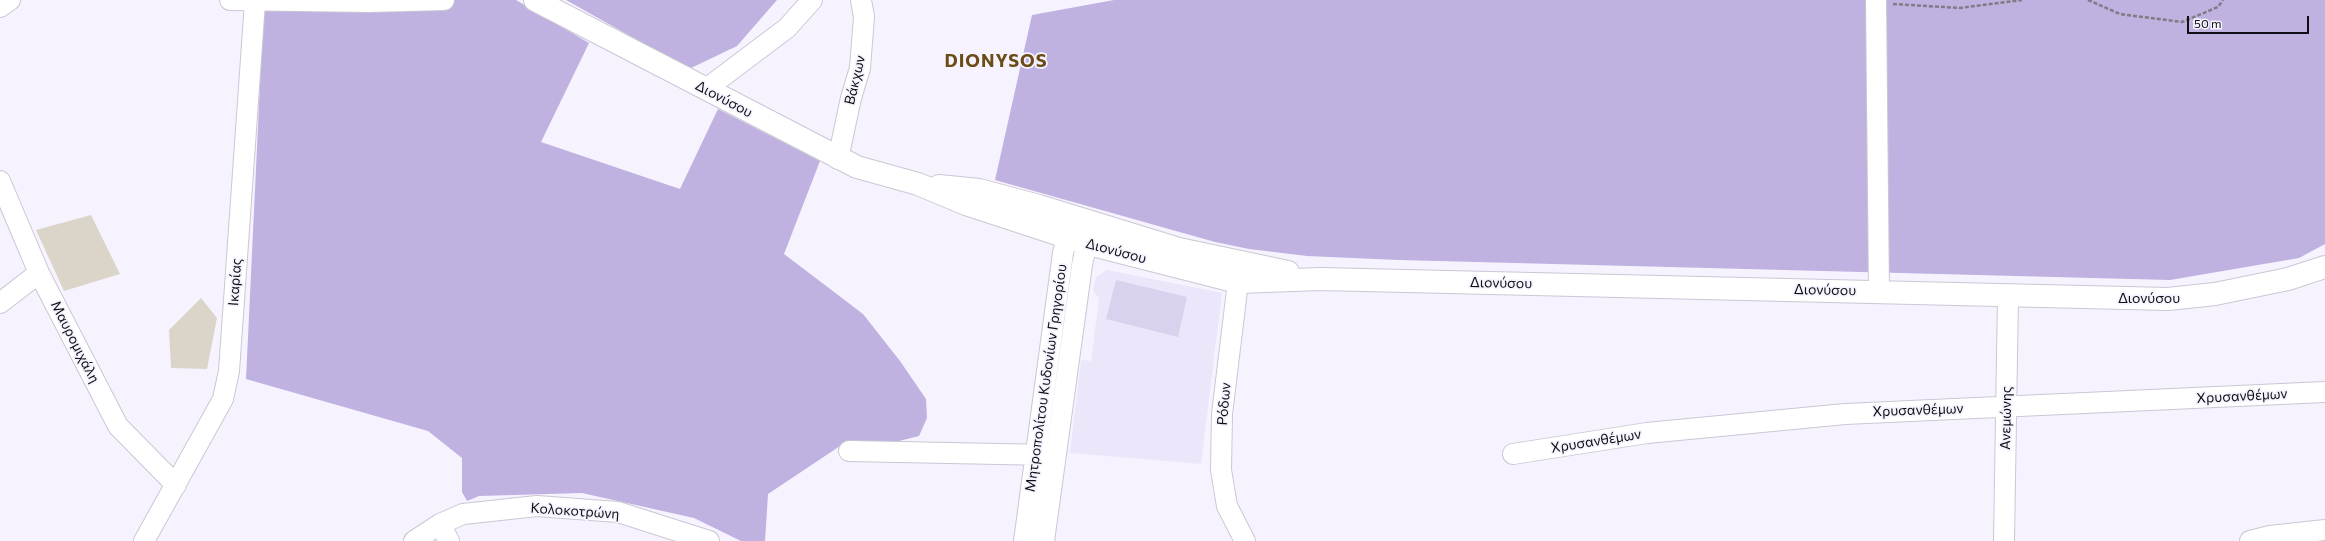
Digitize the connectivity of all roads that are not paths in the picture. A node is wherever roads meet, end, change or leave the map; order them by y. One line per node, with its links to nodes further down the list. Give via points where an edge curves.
1 (10, 0): 9 (street)
2 (230, 0): 7 (street)
3 (444, 0): 7 (street)
4 (535, 0): 10 (main road, Διονύσου)
5 (812, 0): 10 (street, via 787,28)
6 (861, 0): 11 (street, Βάκχων, via 864,38 860,68)
7 (255, 2): 28 (street, Ικαρίας, via 229,371 223,400)
8 (1876, 2): 19 (street)
9 (0, 7)
10 (706, 89): 11 (main road, Διονύσου)
11 (838, 159): 13 (main road, Διονύσου)
12 (0, 181): 18 (street, Μαυρομιχάλη)
13 (918, 184): 14 (main road, Διονύσου, via 979,190); 15 (main road, Διονύσου, via 966,204)
14 (1082, 219): 15 (street, Μητροπολίτου Κυδονίων Γρηγορίου); 17 (main road, Διονύσου, via 1179,248)
15 (1076, 240): 17 (main road, Διονύσου); 25 (street, Μητροπολίτου Κυδονίων Γρηγορίου); 27 (street, Μητροπολίτου Κυδονίων Γρηγορίου)
16 (2325, 267): 20 (main road, Διονύσου, via 2281,280 2184,298)
17 (1238, 272): 19 (main road, Διονύσου, via 1322,279); 36 (street, Ρόδων, via 1222,414 1221,470 1228,506)
18 (39, 273): 21 (street); 28 (street, Μαυρομιχάλη, via 118,426)
19 (1880, 292): 20 (main road, Διονύσου)
20 (2008, 295): 23 (street, Ανεμώνης)
21 (0, 303)
22 (2325, 392): 23 (street, Χρυσανθέμων)
23 (2006, 407): 26 (street, Χρυσανθέμων, via 1829,415 1647,433); 37 (street, Ανεμώνης)
24 (849, 451): 25 (street)
25 (1036, 453): 27 (street); 34 (street, Μητροπολίτου Κυδονίων Γρηγορίου)
26 (1513, 454)
27 (1056, 456): 35 (street, Μητροπολίτου Κυδονίων Γρηγορίου)
28 (176, 485): 31 (street, Ικαρίας)
29 (2325, 530): 38 (street, via 2270,536)
30 (444, 533): 32 (street, Κολοκοτρώνη); 33 (street, Κολοκοτρώνη, via 463,514 537,506 618,512)
31 (144, 541)
32 (414, 541)
33 (709, 541)
34 (1024, 541)
35 (1044, 541)
36 (1245, 541)
37 (2004, 541)
38 (2250, 541)

